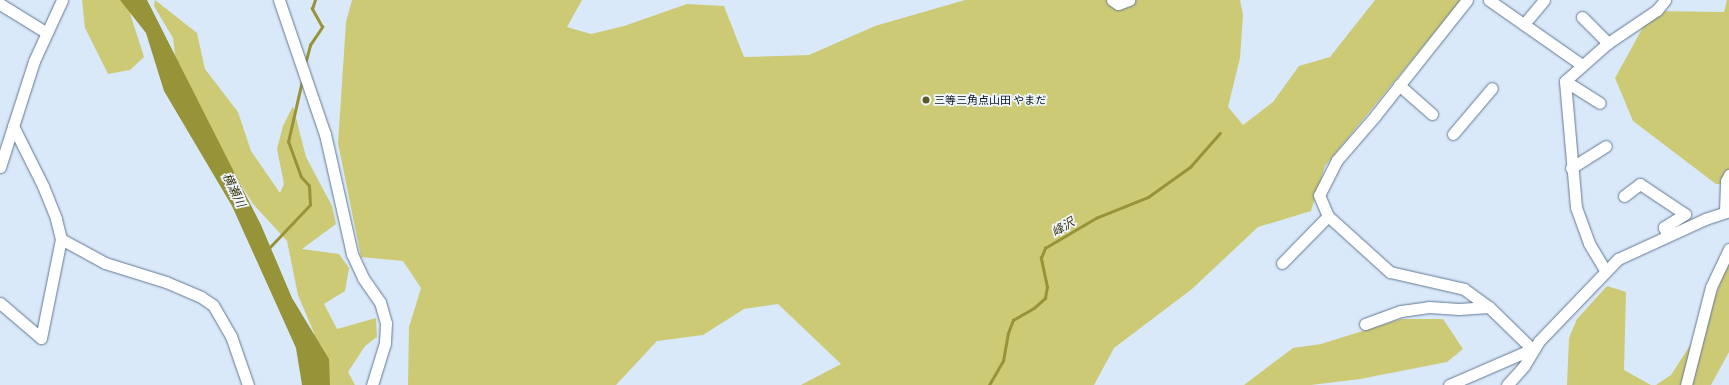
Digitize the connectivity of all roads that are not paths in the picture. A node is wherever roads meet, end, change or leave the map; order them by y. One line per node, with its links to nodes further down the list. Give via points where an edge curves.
1 (62, 0): 12 (street)
2 (279, 0): 39 (street, via 325,134 352,254 362,278 380,302 386,324 385,343)
3 (1112, 0): 4 (street, via 1118,4)
4 (1129, 0)
5 (1467, 0): 16 (street)
6 (1489, 0): 11 (street)
7 (1544, 0): 11 (street)
8 (1665, 0): 13 (street, via 1657,10)
9 (0, 4): 12 (street)
10 (1582, 17): 13 (street)
11 (1524, 24): 14 (street)
12 (47, 33): 20 (street, via 34,61)
13 (1608, 43): 14 (street)
14 (1582, 65): 15 (street)
15 (1566, 81): 18 (street); 24 (street)
16 (1399, 86): 19 (street); 28 (street, via 1337,160 1319,195)
17 (1492, 88): 21 (street)
18 (1600, 103)
19 (1432, 114)
20 (13, 126): 23 (street); 30 (street, via 18,130 43,186)
21 (1453, 134)
22 (1606, 146): 24 (street)
23 (0, 167)
24 (1572, 168): 33 (street, via 1576,207 1589,243)
25 (1729, 176): 27 (street)
26 (1624, 196): 29 (street, via 1640,184 1685,214 1664,227)
27 (1727, 211): 29 (street)
28 (1328, 216): 32 (street); 35 (street, via 1390,272 1464,289)
29 (1667, 235): 33 (street, via 1618,259)
30 (61, 239): 34 (street, via 41,338); 38 (street, via 105,263 166,282 201,296 213,305 231,336)
31 (1729, 249): 42 (street, via 1711,287)
32 (1282, 263)
33 (1605, 270): 37 (street)
34 (0, 303)
35 (1489, 307): 36 (street, via 1429,307 1401,311); 37 (street)
36 (1365, 324)
37 (1532, 349): 40 (street); 41 (street, via 1524,366)
38 (248, 385)
39 (372, 385)
40 (1448, 385)
41 (1507, 385)
42 (1686, 385)

